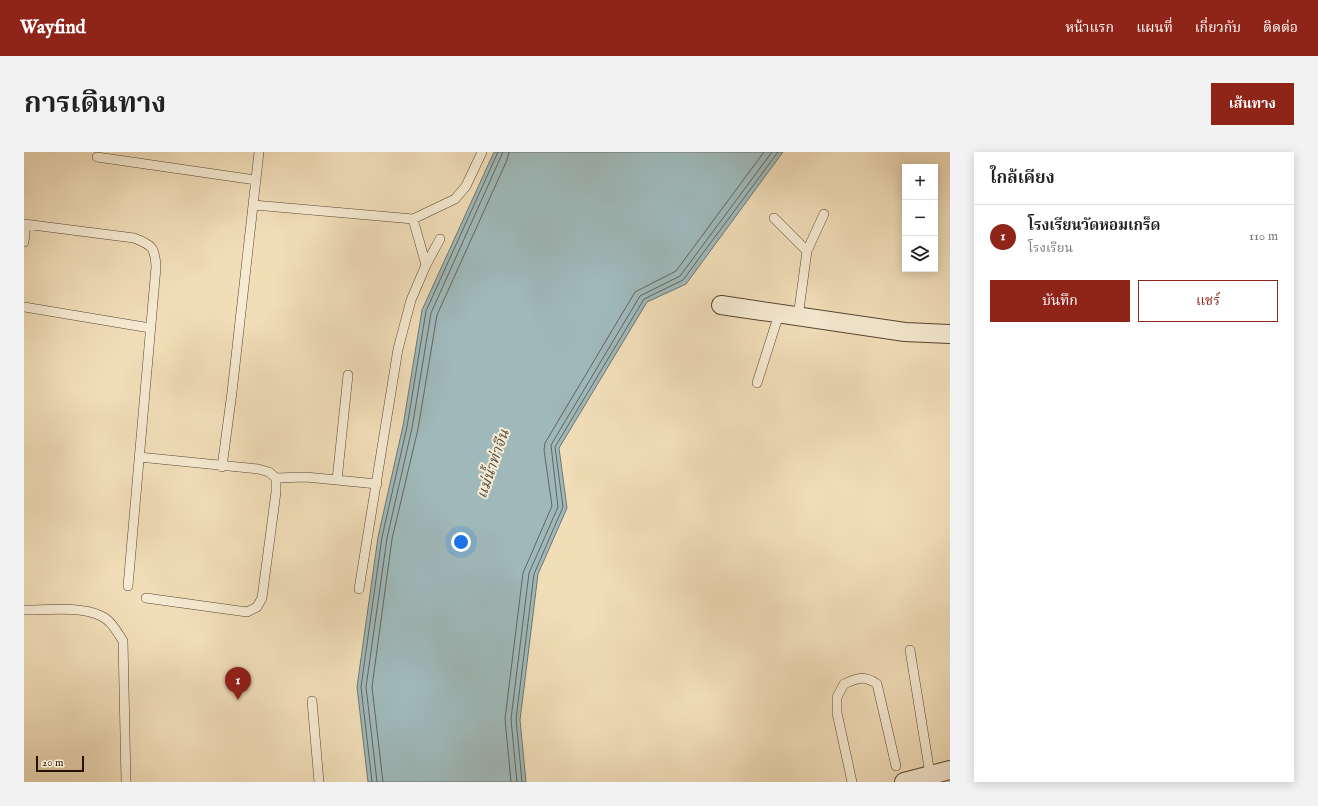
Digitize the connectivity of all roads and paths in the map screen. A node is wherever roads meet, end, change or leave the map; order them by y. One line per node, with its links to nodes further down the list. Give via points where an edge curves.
1 (259, 152): 4 (lane)
2 (482, 152): 8 (lane, via 466,186 455,199)
3 (97, 157): 4 (lane)
4 (256, 180): 5 (lane)
5 (253, 205): 8 (lane); 23 (lane)
6 (824, 214): 12 (lane)
7 (774, 218): 12 (lane)
8 (413, 219): 13 (lane)
9 (25, 224): 11 (lane); 18 (lane, via 134,238 149,244 155,252 156,267)
10 (440, 239): 13 (lane)
11 (24, 242)
12 (807, 250): 17 (lane)
13 (426, 265): 26 (lane, via 411,300 398,349)
14 (721, 305): 16 (street)
15 (24, 307): 18 (lane)
16 (779, 314): 17 (street); 21 (lane)
17 (798, 317): 19 (street, via 905,332)
18 (150, 328): 22 (lane)
19 (950, 334)
20 (348, 375): 25 (lane)
21 (756, 383)
22 (139, 458): 23 (lane); 27 (lane)
23 (222, 466): 24 (lane, via 258,469 269,472)
24 (276, 478): 25 (lane); 29 (lane, via 262,598 257,607 247,612)
25 (337, 480): 26 (lane)
26 (377, 484): 28 (lane)
27 (128, 586)
28 (359, 589)
29 (146, 598)
30 (24, 610): 36 (lane, via 86,611 102,616 114,627 123,641)
31 (910, 650): 35 (lane)
32 (312, 701): 37 (lane)
33 (896, 766): 38 (lane, via 877,684 869,678 858,678 844,684 837,697 837,713)
34 (950, 770): 35 (street)
35 (930, 774): 39 (street)
36 (126, 782)
37 (319, 782)
38 (852, 782)
39 (904, 782)

